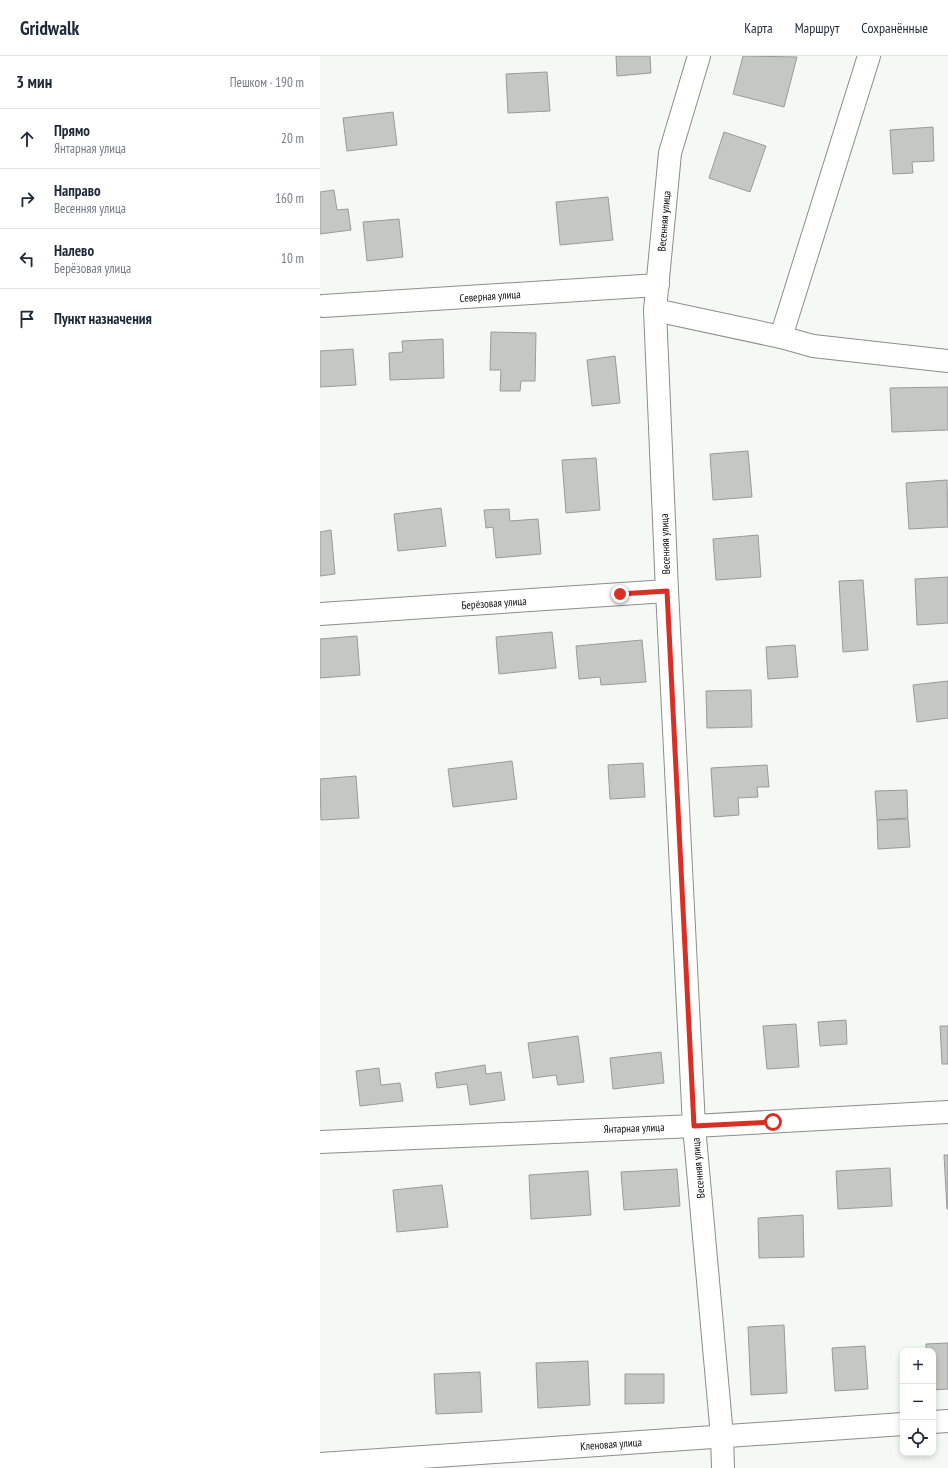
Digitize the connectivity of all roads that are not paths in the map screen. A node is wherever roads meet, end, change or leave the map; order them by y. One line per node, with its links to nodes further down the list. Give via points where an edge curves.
1 (699, 56): 3 (street, Весенняя улица, via 670,153)
2 (869, 56): 6 (street)
3 (658, 285): 4 (street, Северная улица); 5 (street, Весенняя улица)
4 (323, 306)
5 (656, 310): 6 (street); 8 (street, Весенняя улица)
6 (781, 337): 7 (street, via 813,346)
7 (948, 361)
8 (667, 591): 9 (street, Берёзовая улица); 11 (street, Весенняя улица)
9 (320, 614)
10 (948, 1112): 11 (street, Янтарная улица)
11 (694, 1126): 12 (street, Янтарная улица); 16 (street, Весенняя улица)
12 (320, 1142)
13 (948, 1421): 14 (street)
14 (936, 1422)
15 (900, 1424): 16 (street, Кленовая улица)
16 (722, 1436): 17 (street, Кленовая улица); 18 (street, Весенняя улица)
17 (320, 1464)
18 (723, 1468)

